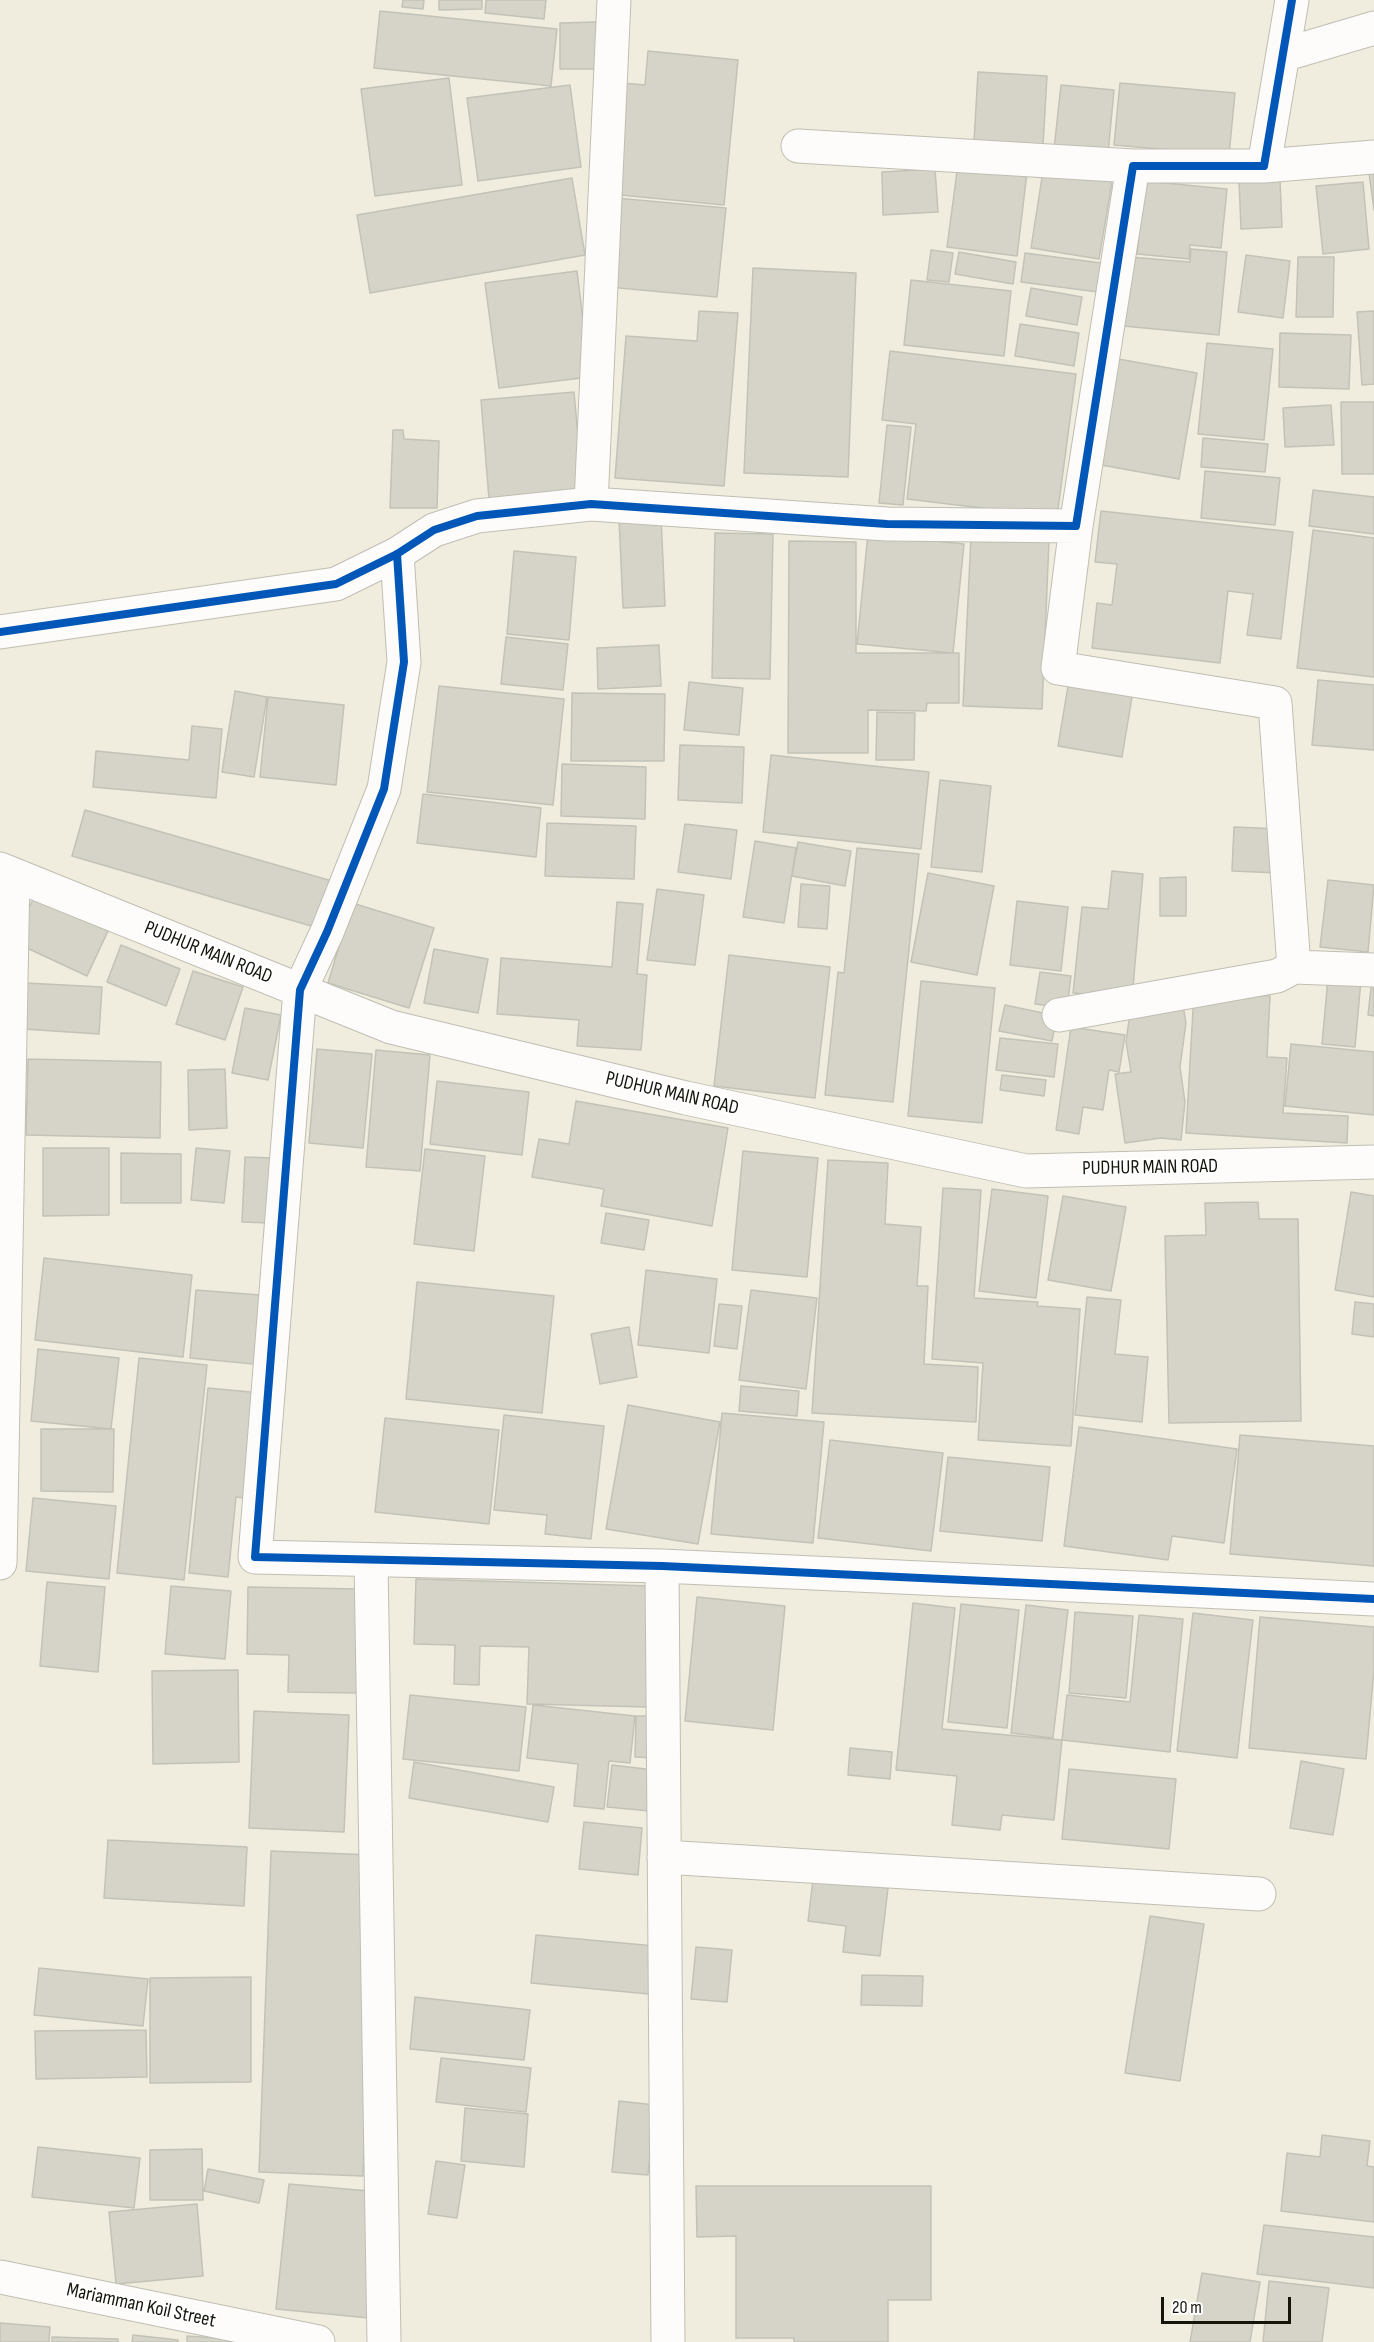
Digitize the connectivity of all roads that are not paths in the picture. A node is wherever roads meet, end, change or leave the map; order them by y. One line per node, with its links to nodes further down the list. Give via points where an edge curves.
1 (614, 0): 9 (street)
2 (1292, 0): 4 (street)
3 (1374, 28): 4 (street)
4 (1283, 55): 8 (street)
5 (798, 146): 7 (street)
6 (1374, 157): 8 (street)
7 (1133, 166): 8 (street); 10 (street)
8 (1264, 166)
9 (591, 504): 10 (street, via 887,524); 11 (street, via 477,516 434,530)
10 (1076, 526): 14 (street, via 1058,668 1275,703)
11 (397, 554): 12 (street, via 336,584); 16 (street, via 404,662 384,789)
12 (0, 632)
13 (6, 872): 16 (street, PUDHUR MAIN ROAD); 20 (street)
14 (1294, 967): 15 (street); 17 (street, via 1277,976)
15 (1374, 970)
16 (300, 990): 18 (street, PUDHUR MAIN ROAD, via 402,1029 686,1098 1026,1171); 19 (street, via 255,1557)
17 (1059, 1015)
18 (1374, 1162)
19 (371, 1561): 21 (street); 27 (street)
20 (0, 1563)
21 (662, 1566): 22 (street); 23 (street)
22 (1374, 1599)
23 (664, 1857): 24 (street); 28 (street)
24 (1259, 1894)
25 (0, 2277): 26 (street, Mariamman Koil Street)
26 (318, 2342)
27 (384, 2342)
28 (668, 2342)

